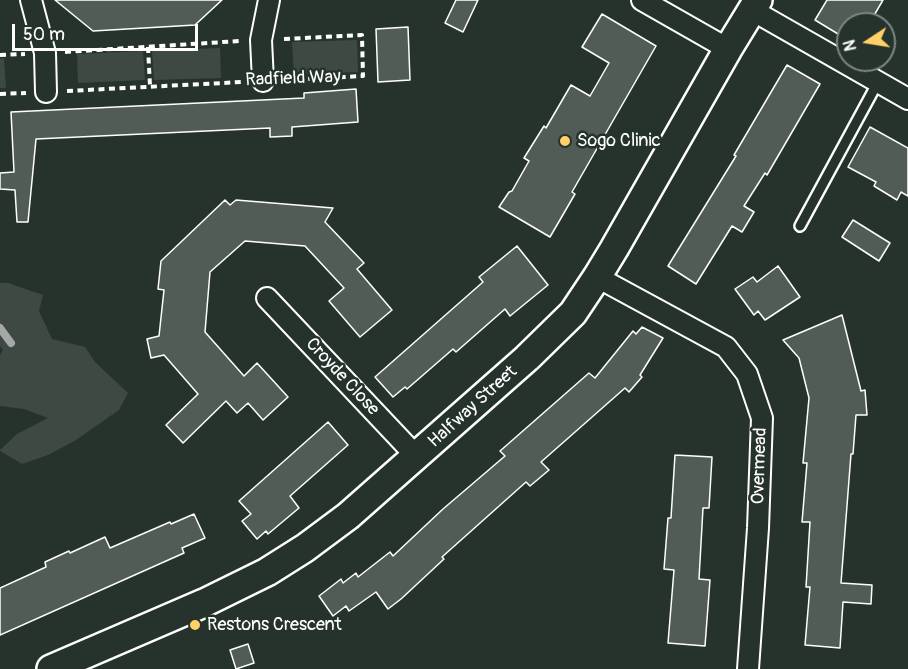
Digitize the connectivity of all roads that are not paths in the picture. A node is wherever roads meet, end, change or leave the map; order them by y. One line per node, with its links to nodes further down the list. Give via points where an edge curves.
1 (31, 0): 8 (street, via 45,53)
2 (269, 0): 6 (street, via 261,40)
3 (642, 0): 5 (street)
4 (755, 5): 5 (main road, Halfway Street); 7 (street)
5 (728, 49): 11 (main road, Halfway Street)
6 (263, 81)
7 (878, 82): 9 (street); 10 (lane)
8 (46, 92)
9 (908, 99)
10 (800, 226)
11 (597, 277): 13 (main road, Halfway Street, via 573,313); 16 (street, Overmead, via 726,346 747,374 762,418)
12 (267, 298): 13 (street, Croyde Close)
13 (417, 457): 14 (main road, Halfway Street, via 348,516 267,572)
14 (92, 660): 15 (main road, Halfway Street)
15 (51, 669)
16 (748, 669)

